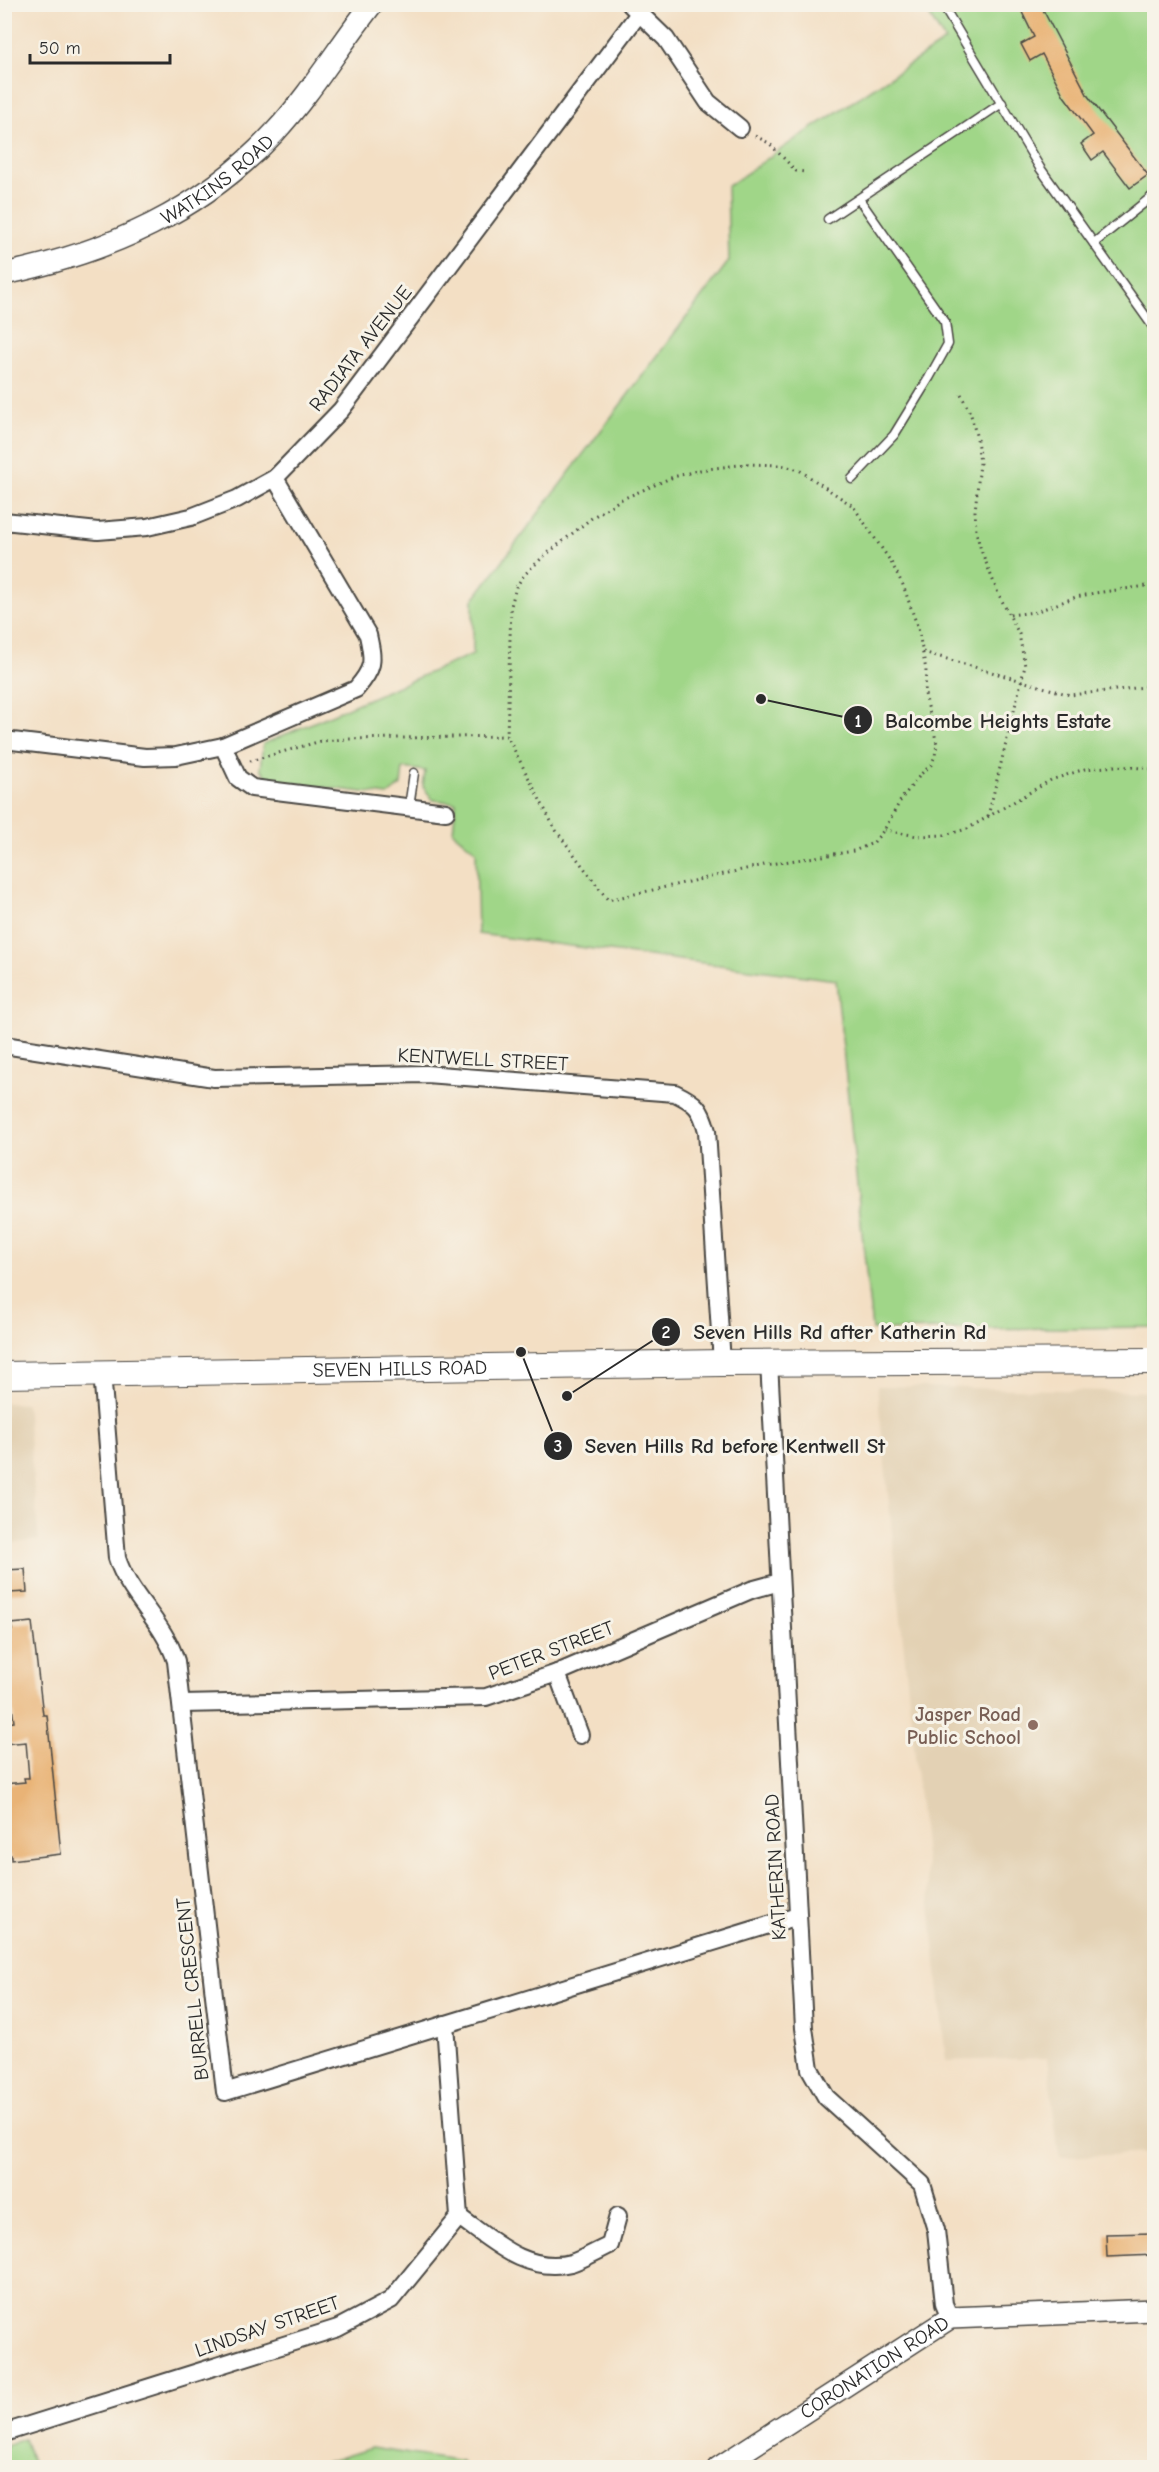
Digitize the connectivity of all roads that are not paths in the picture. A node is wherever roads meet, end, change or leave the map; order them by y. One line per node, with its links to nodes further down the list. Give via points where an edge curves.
1 (372, 4): 10 (street, WATKINS ROAD, via 316,83 275,132 200,198 101,248)
2 (942, 4): 4 (lane)
3 (635, 8): 5 (street, via 666,39 708,102); 12 (street, RADIATA AVENUE, via 341,410)
4 (1002, 103): 7 (lane); 9 (lane, via 1040,168)
5 (740, 128)
6 (1155, 195): 9 (lane)
7 (859, 199): 8 (lane); 13 (lane, via 945,322 948,344 894,435)
8 (828, 219)
9 (1094, 243): 11 (lane)
10 (4, 274)
11 (1152, 325)
12 (275, 478): 14 (street, RADIATA AVENUE, via 237,499 191,517 147,527 98,531); 16 (street, via 368,635 372,653 370,673 356,689)
13 (852, 479)
14 (4, 521)
15 (4, 740): 16 (street, via 145,757 176,756)
16 (223, 746): 18 (street, via 238,778 252,788)
17 (414, 773): 18 (lane)
18 (409, 807): 19 (street)
19 (446, 812)
20 (4, 1045): 23 (street, KENTWELL STREET, via 214,1078 426,1074 675,1093 702,1112 707,1131)
21 (769, 1362): 22 (main road, SEVEN HILLS ROAD); 23 (main road, SEVEN HILLS ROAD); 26 (street, KATHERIN ROAD)
22 (1155, 1362)
23 (722, 1363): 24 (main road, SEVEN HILLS ROAD)
24 (102, 1372): 25 (main road, SEVEN HILLS ROAD); 28 (street, BURRELL CRESCENT, via 117,1558 173,1651)
25 (4, 1375)
26 (780, 1582): 27 (street, PETER STREET, via 751,1590); 30 (street, KATHERIN ROAD)
27 (557, 1673): 28 (street, PETER STREET, via 475,1698); 29 (street)
28 (182, 1704): 31 (street, BURRELL CRESCENT, via 225,2092)
29 (580, 1735)
30 (798, 1916): 31 (street, BURRELL CRESCENT); 35 (street, KATHERIN ROAD, via 810,2069 826,2097 922,2184 936,2230 944,2304)
31 (445, 2024): 33 (street)
32 (618, 2216): 33 (street, via 610,2246 571,2263 544,2264 516,2258)
33 (459, 2217): 36 (street, LINDSAY STREET, via 391,2300 338,2328)
34 (1155, 2310): 35 (street, CORONATION ROAD)
35 (950, 2318): 37 (street, CORONATION ROAD)
36 (4, 2433)
37 (718, 2468)

